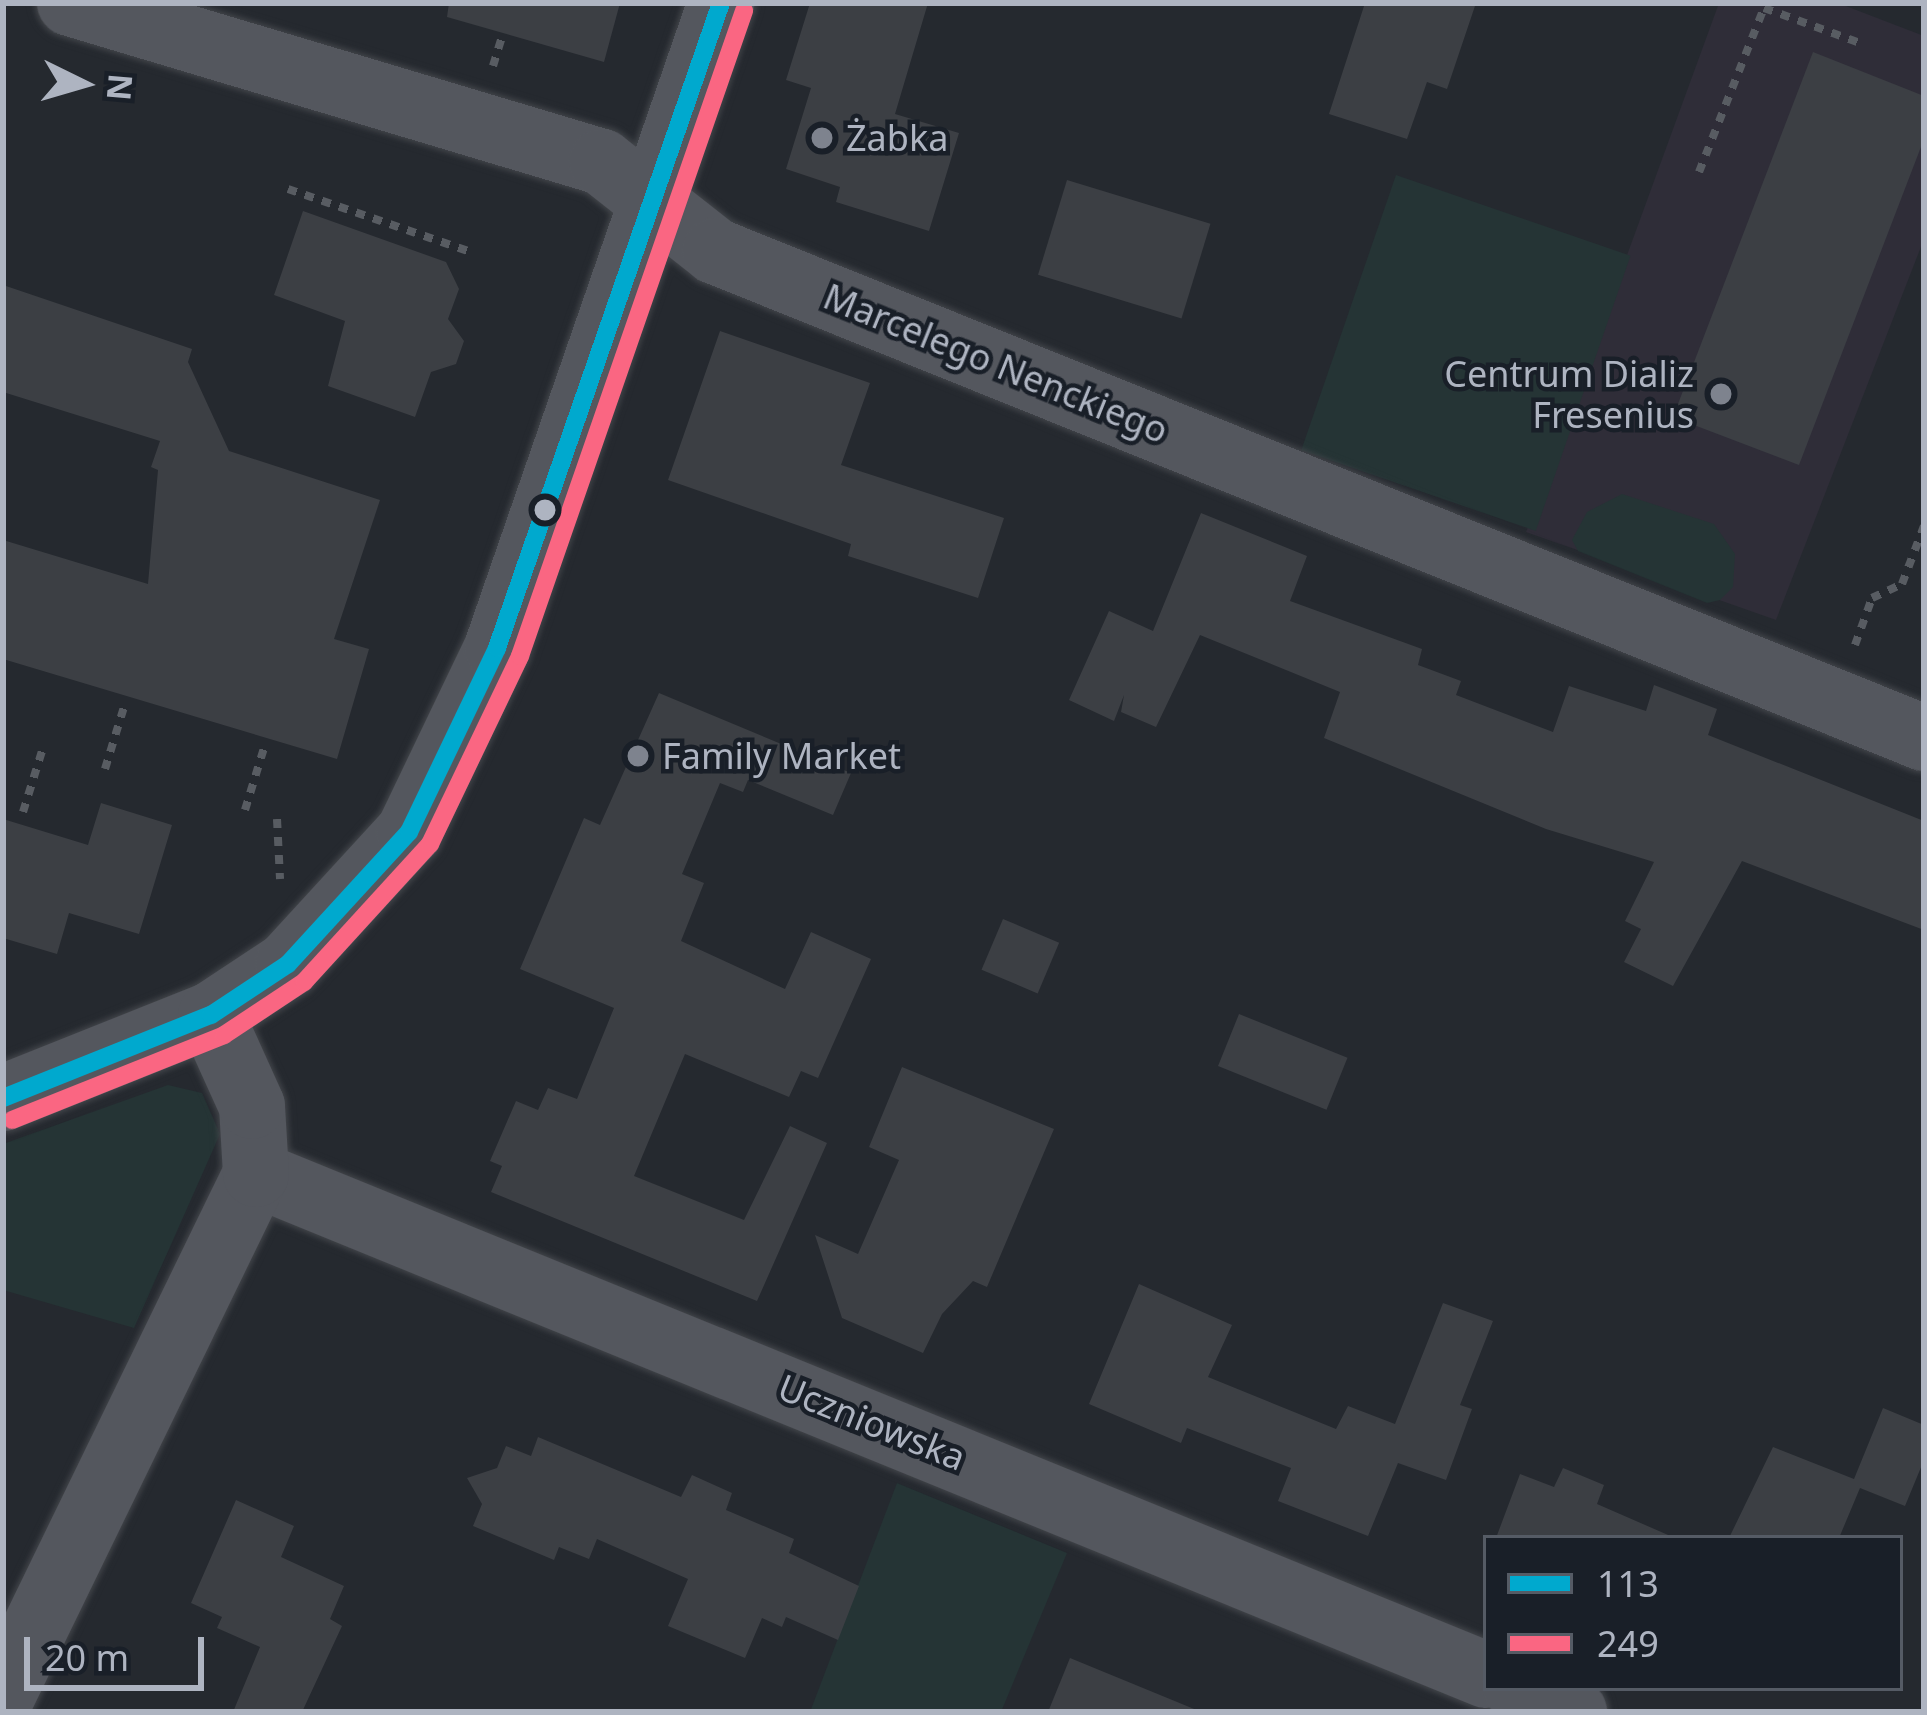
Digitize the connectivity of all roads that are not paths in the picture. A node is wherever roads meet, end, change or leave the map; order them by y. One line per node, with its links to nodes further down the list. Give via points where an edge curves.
1 (70, 3): 3 (street, Marcelego Nenckiego, via 602,162)
2 (721, 3): 3 (street)
3 (652, 201): 4 (street, Marcelego Nenckiego, via 715,251); 5 (street, via 497,649 428,799 330,926)
4 (1924, 738)
5 (211, 1015): 6 (street); 7 (street, via 253,1106)
6 (3, 1098)
7 (256, 1174): 8 (street, Uczniowska); 10 (street)
8 (1483, 1675)
9 (1523, 1691): 11 (street)
10 (3, 1694)
11 (1574, 1712)

